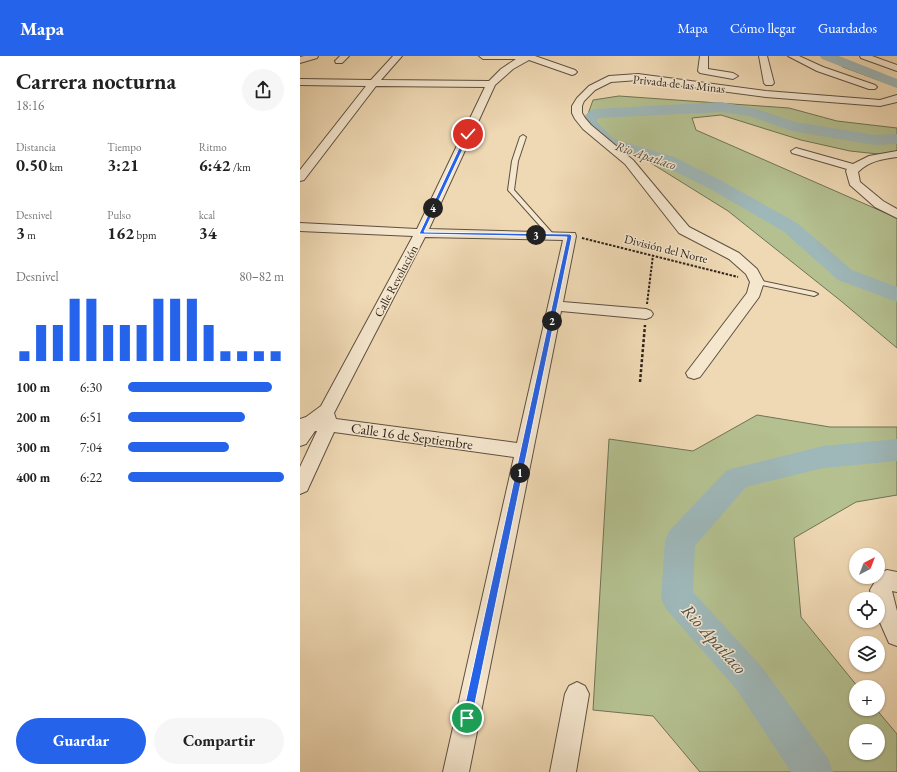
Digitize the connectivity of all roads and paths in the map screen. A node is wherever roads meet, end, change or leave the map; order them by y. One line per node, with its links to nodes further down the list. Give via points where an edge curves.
1 (314, 56): 9 (street)
2 (398, 56): 16 (street)
3 (483, 56): 4 (street)
4 (530, 56): 11 (street); 17 (street, via 502,72)
5 (704, 56): 12 (street, via 703,71)
6 (763, 56): 15 (street)
7 (792, 56): 19 (street, via 820,69 840,72 872,87 822,92)
8 (864, 56): 10 (street)
9 (300, 60)
10 (897, 68)
11 (572, 72)
12 (720, 74): 13 (street); 18 (street)
13 (733, 76)
14 (300, 82): 16 (street)
15 (769, 82)
16 (373, 83): 17 (street); 25 (street)
17 (491, 84): 28 (street, Calle Revolución)
18 (712, 87): 20 (street, Privada de las Minas, via 880,103); 30 (street, Privada de las Minas, via 638,77 609,79 592,88 580,100 577,113 587,127 628,162 684,230 734,256 752,272)
19 (800, 90)
20 (897, 98)
21 (523, 136): 29 (lane, via 515,161 511,190)
22 (796, 151): 24 (street)
23 (897, 154): 24 (street, via 878,156)
24 (854, 168): 26 (street, via 854,183 879,204)
25 (300, 178)
26 (897, 214)
27 (300, 227): 28 (street)
28 (421, 233): 29 (street); 35 (street, Calle Revolución)
29 (561, 236): 30 (path, División del Norte, via 617,246); 32 (street)
30 (757, 282): 31 (lane); 34 (street, via 754,294)
31 (814, 294)
32 (555, 306): 33 (street); 38 (street)
33 (646, 314)
34 (694, 373)
35 (328, 418): 36 (street, Calle 16 de Septiembre); 38 (street, Calle 16 de Septiembre); 39 (street, Calle Revolución)
36 (305, 424): 37 (street)
37 (300, 439)
38 (524, 451): 43 (street)
39 (300, 486)
40 (897, 582): 41 (street, via 887,580 881,590 885,609)
41 (897, 635)
42 (577, 694): 44 (street)
43 (456, 772)
44 (563, 772)

